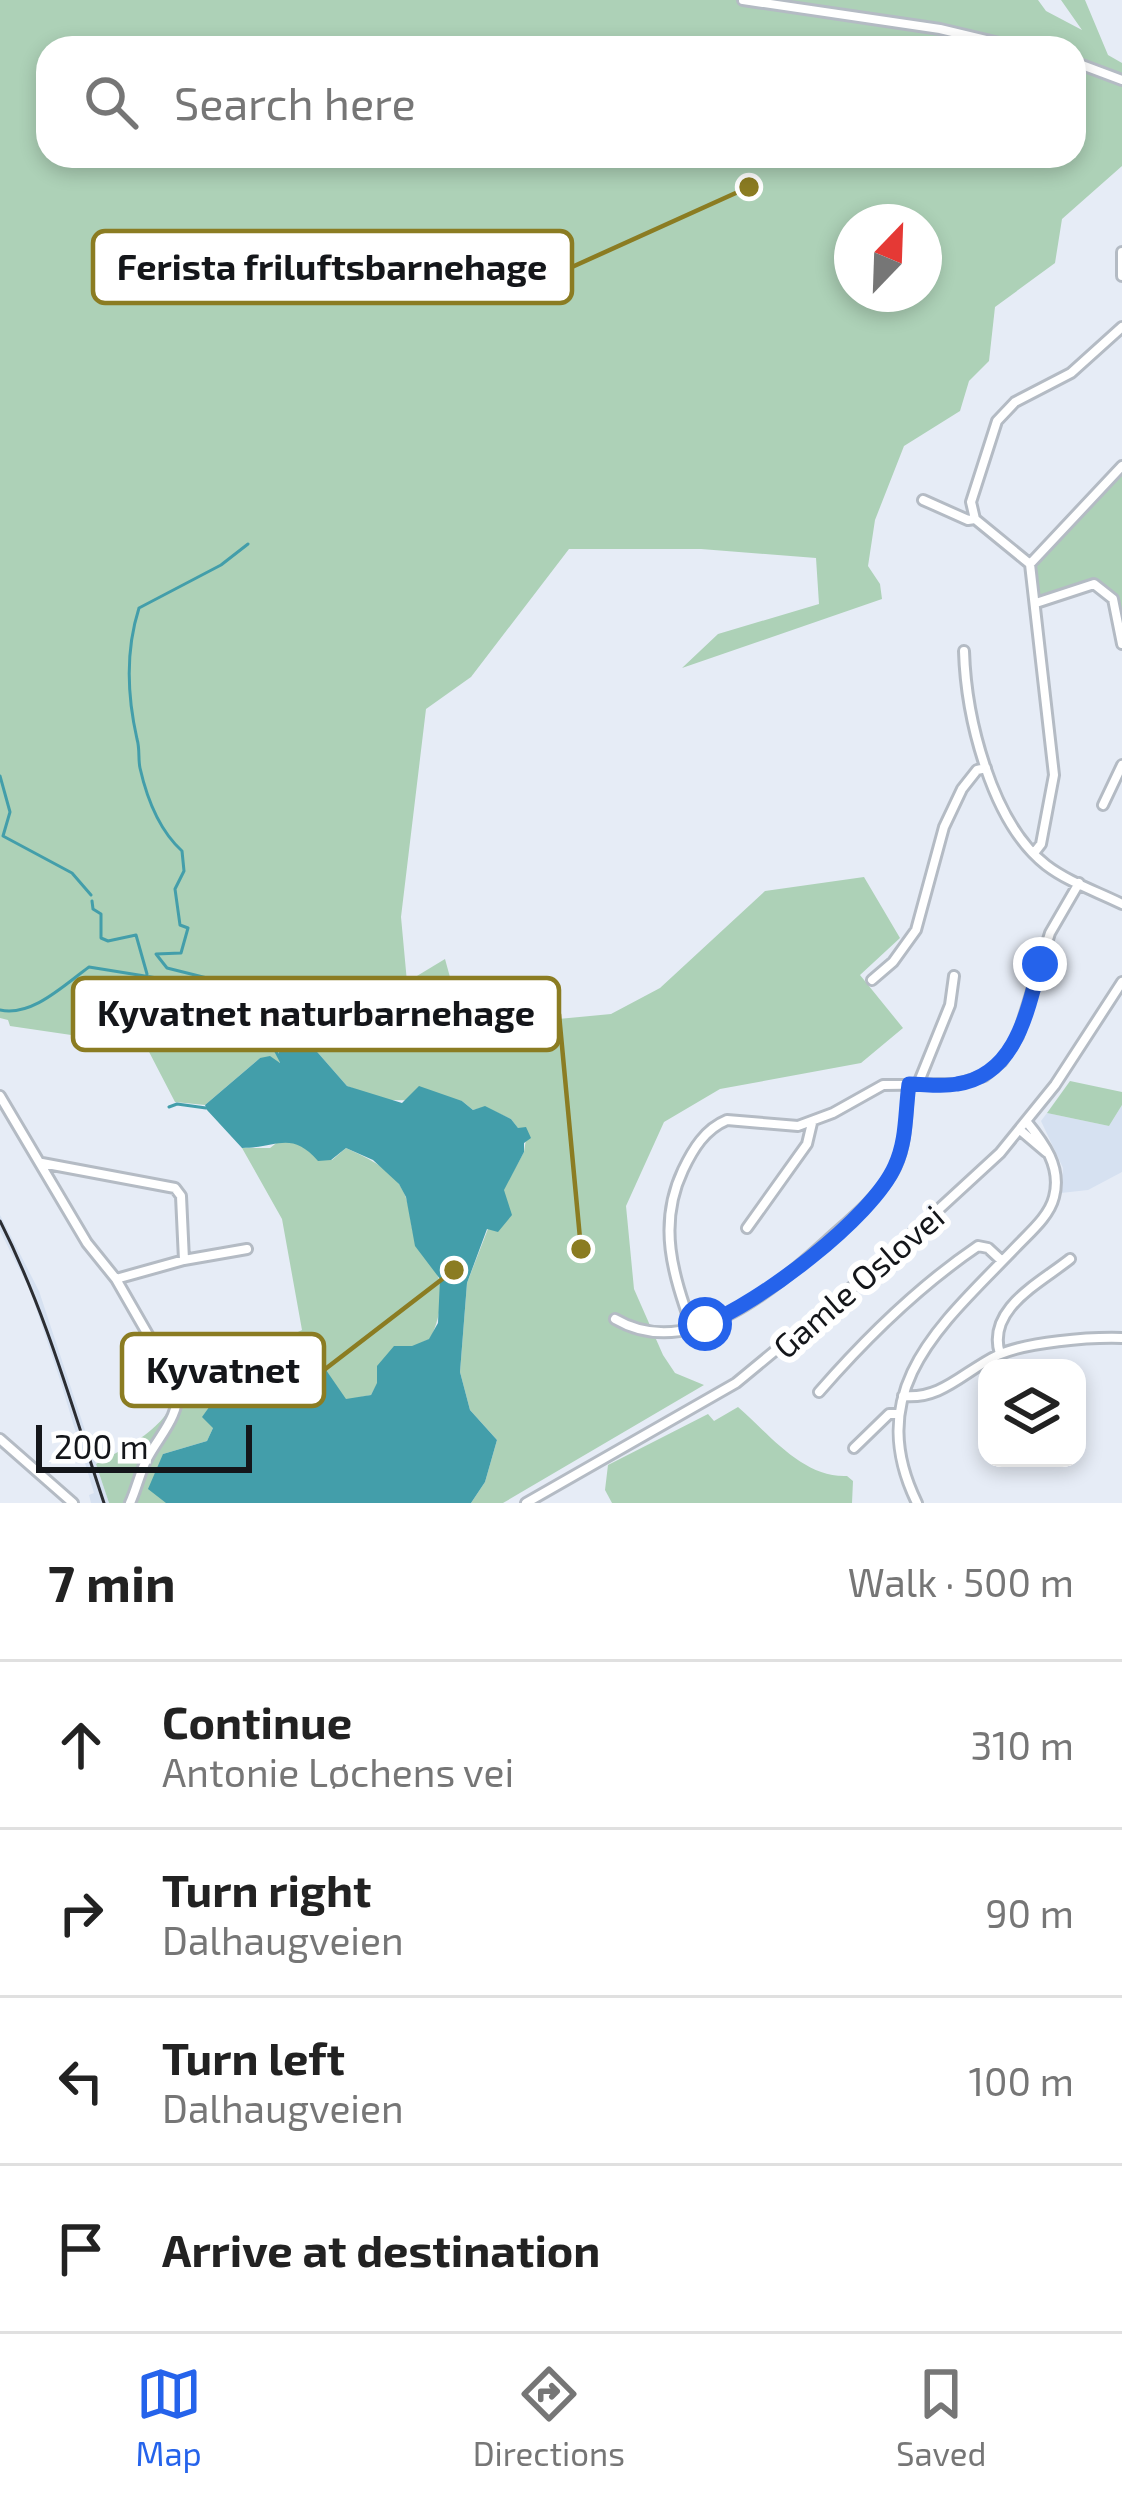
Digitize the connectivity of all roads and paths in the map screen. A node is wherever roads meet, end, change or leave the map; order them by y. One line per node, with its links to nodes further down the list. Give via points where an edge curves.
1 (742, 0): 2 (street)
2 (972, 36)
3 (1086, 66): 4 (street)
4 (1122, 80)
5 (1122, 252): 6 (street)
6 (1122, 276)
7 (1122, 327): 10 (street, via 997,422 971,502)
8 (1122, 466): 11 (street)
9 (923, 500): 10 (street)
10 (975, 518): 11 (street)
11 (1030, 564): 12 (street)
12 (1036, 603): 13 (street, via 1094,584 1113,599); 18 (street, via 1054,775)
13 (1122, 644)
14 (964, 651): 16 (street, via 968,706)
15 (1122, 765): 17 (street)
16 (986, 768): 18 (street); 22 (street, via 962,789 944,827 916,930)
17 (1103, 805)
18 (1034, 853): 19 (street)
19 (1079, 883): 20 (street); 24 (street, via 1050,933 1018,1036 1002,1061 969,1082)
20 (1122, 904)
21 (954, 976): 24 (street, via 950,1005)
22 (872, 980)
23 (1122, 982): 27 (street, Gamle Oslovei)
24 (914, 1084): 26 (street, via 883,1085); 36 (street, via 900,1154 872,1200 786,1278)
25 (0, 1096): 28 (street)
26 (812, 1123): 29 (street, via 807,1144); 36 (street, via 727,1120 690,1155 671,1202 668,1241)
27 (1023, 1125): 33 (street, via 1050,1155 1052,1204); 46 (street, Gamle Oslovei, via 976,1177 763,1363)
28 (40, 1162): 32 (street, via 175,1188); 34 (street)
29 (747, 1228)
30 (247, 1249): 32 (street)
31 (1070, 1259): 38 (street, via 1007,1310 997,1334)
32 (184, 1260): 34 (street)
33 (1002, 1261): 39 (street, via 978,1246 950,1265); 40 (street, via 930,1339)
34 (116, 1280): 45 (street, via 178,1387 172,1421)
35 (615, 1319): 36 (street, via 646,1330)
36 (692, 1328)
37 (1122, 1339): 38 (street)
38 (1000, 1354): 40 (street, via 926,1398)
39 (819, 1392)
40 (903, 1396): 41 (street)
41 (899, 1414): 43 (street, via 889,1414); 47 (street, via 901,1460)
42 (0, 1439): 44 (street)
43 (854, 1448)
44 (73, 1503)
45 (130, 1503)
46 (526, 1503)
47 (917, 1503)

